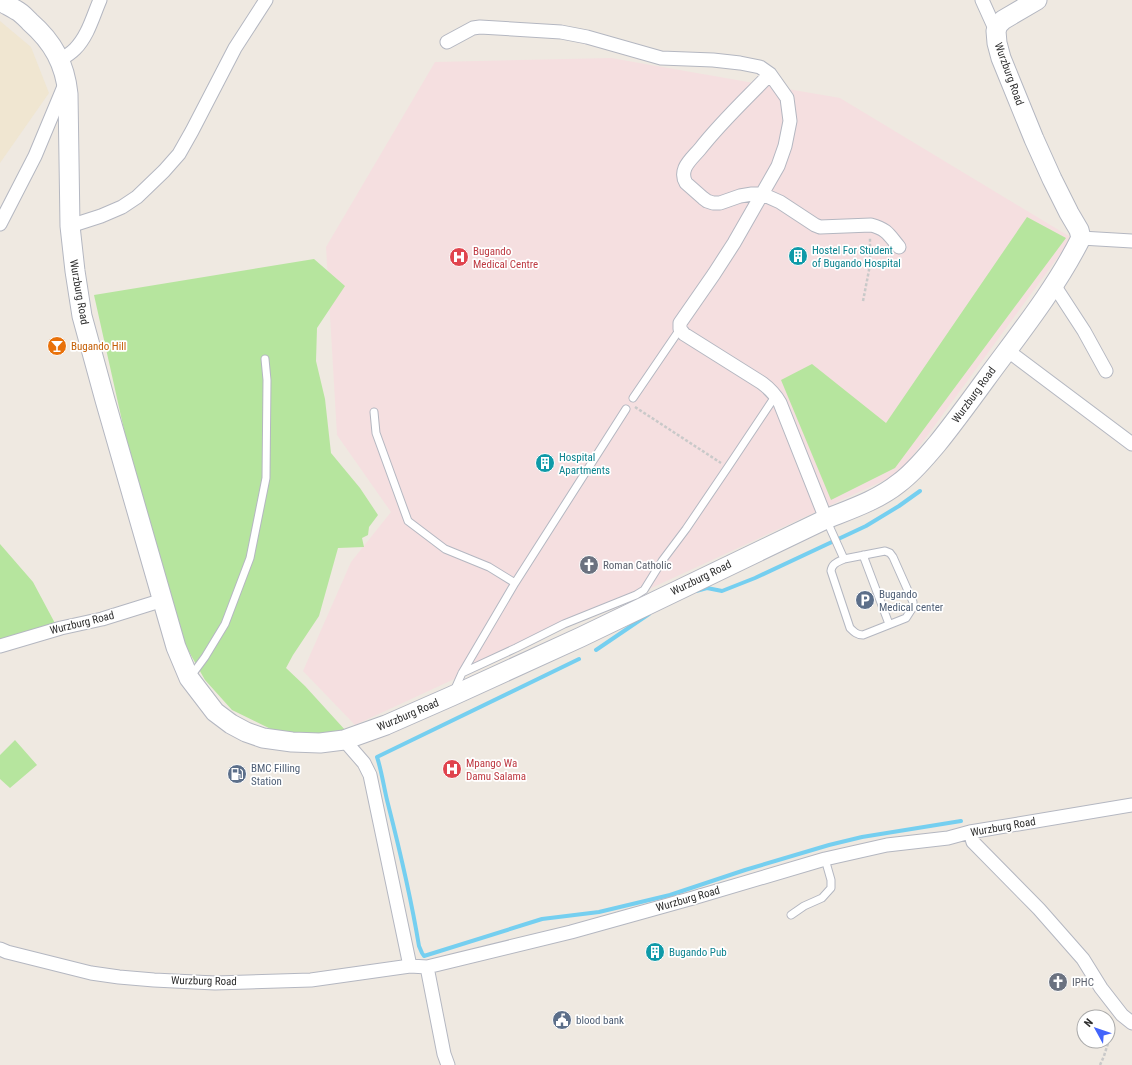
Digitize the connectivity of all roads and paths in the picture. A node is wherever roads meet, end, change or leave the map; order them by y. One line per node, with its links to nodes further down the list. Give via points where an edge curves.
1 (100, 0): 8 (street, via 81,42)
2 (266, 0): 14 (street, via 235,48 179,154 164,171 122,207)
3 (982, 0): 6 (street)
4 (1037, 0): 6 (main road, Wurzburg Road, via 1003,20)
5 (0, 1): 8 (main road, Wurzburg Road, via 18,10 36,27)
6 (996, 31): 15 (main road, Wurzburg Road, via 1001,58 1052,179)
7 (447, 42): 9 (street, via 480,27 561,32 661,58 740,62 760,67)
8 (60, 60): 10 (main road, Wurzburg Road)
9 (770, 74): 11 (street, via 787,98 790,121 778,166); 11 (street, via 705,143 686,166 683,174 687,185 711,203)
10 (66, 80): 12 (street, via 35,156); 14 (main road, Wurzburg Road)
11 (762, 194): 13 (street, via 820,227); 20 (street, via 726,255 680,323)
12 (0, 224)
13 (871, 225): 17 (street, via 885,230); 19 (path, via 870,265)
14 (70, 226): 33 (main road, Wurzburg Road, via 82,316)
15 (1081, 238): 16 (street); 18 (main road, Wurzburg Road)
16 (1132, 241)
17 (898, 247)
18 (1054, 285): 21 (main road, Wurzburg Road); 23 (street)
19 (863, 301)
20 (680, 329): 24 (street); 25 (lane)
21 (1007, 350): 27 (street); 29 (main road, Wurzburg Road, via 952,426 912,472 885,493)
22 (265, 359): 37 (lane, via 266,478 250,558 225,624)
23 (1106, 371)
24 (776, 395): 28 (lane); 29 (street)
25 (630, 403): 28 (path); 32 (lane)
26 (374, 412): 32 (lane, via 376,433 408,521 445,550 490,567)
27 (1132, 444)
28 (728, 467): 36 (lane, via 644,590 564,624)
29 (826, 519): 31 (lane); 38 (main road, Wurzburg Road)
30 (863, 555): 31 (lane); 34 (lane); 34 (lane, via 885,551 890,553 913,602 913,608 906,618)
31 (844, 559): 34 (lane, via 834,564 831,571 850,628 863,635)
32 (515, 583): 36 (lane)
33 (163, 600): 35 (street, Wurzburg Road); 37 (main road, Wurzburg Road, via 176,647)
34 (889, 624)
35 (0, 646)
36 (462, 673): 38 (lane)
37 (189, 678): 39 (main road, Wurzburg Road, via 215,712 246,732 263,738 292,742 320,743)
38 (452, 696): 39 (main road, Wurzburg Road)
39 (344, 740): 45 (street, via 364,763 371,780)
40 (1132, 805): 41 (street, Wurzburg Road)
41 (970, 832): 42 (street, Wurzburg Road, via 948,838 888,845); 47 (street, via 973,842 1039,909 1083,959 1101,988)
42 (825, 858): 43 (lane, via 831,888 822,898 804,906); 46 (street, Wurzburg Road, via 571,932)
43 (791, 916)
44 (0, 949): 45 (street, Wurzburg Road, via 119,977 215,983 311,980)
45 (410, 966): 46 (street, Wurzburg Road)
46 (427, 967): 48 (street)
47 (1127, 1019): 49 (path, via 1114,1024)
48 (448, 1065)
49 (1100, 1065)

